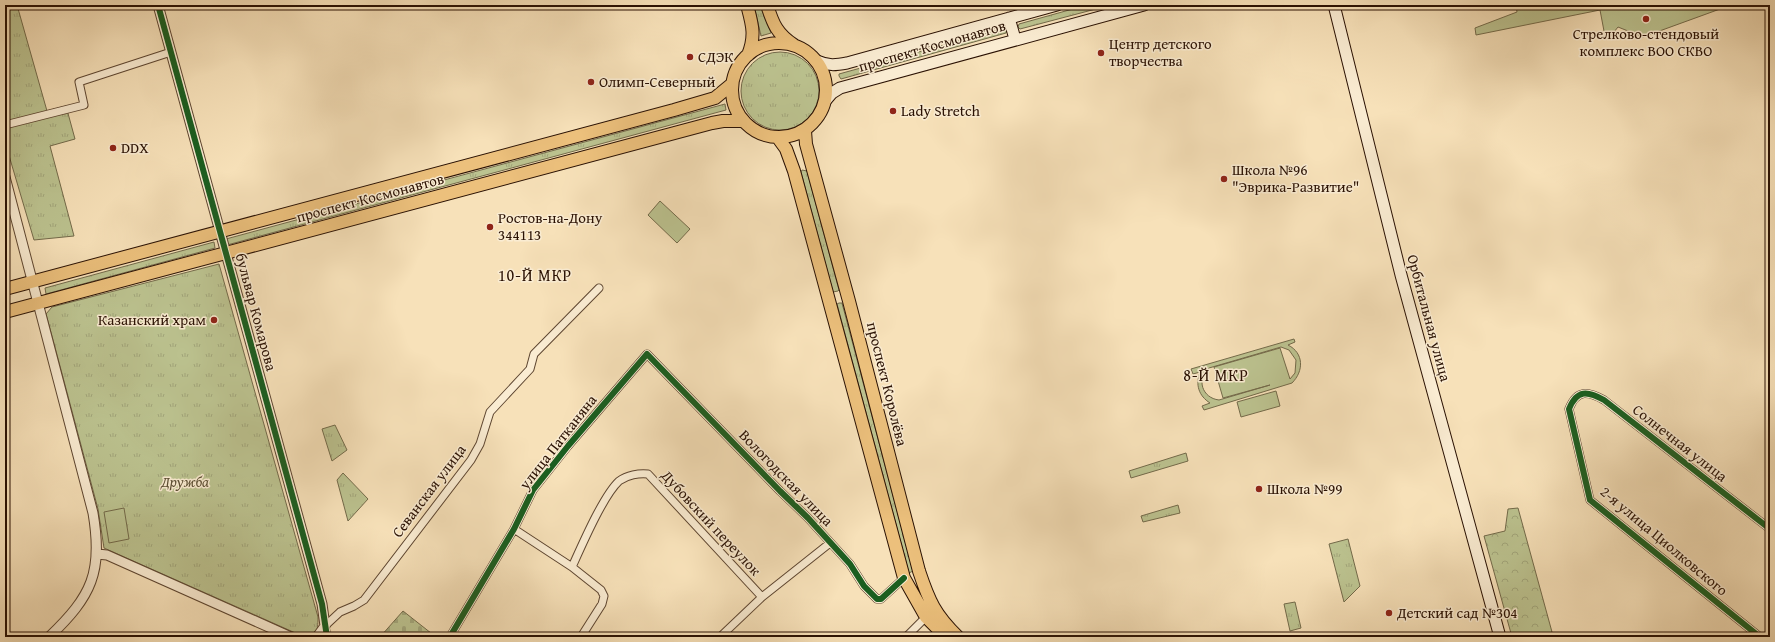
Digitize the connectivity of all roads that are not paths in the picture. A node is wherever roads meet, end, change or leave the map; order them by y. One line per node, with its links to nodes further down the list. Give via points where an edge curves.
1 (158, 5): 10 (street, бульвар Комарова)
2 (747, 5): 11 (main road, via 753,33 753,43)
3 (767, 5): 9 (main road, via 774,26)
4 (1057, 5): 7 (main road, проспект Космонавтов)
5 (1144, 5): 8 (main road, проспект Космонавтов)
6 (1334, 5): 51 (main road, Орбитальная улица, via 1401,274)
7 (1009, 18): 8 (main road); 12 (main road, проспект Космонавтов, via 846,63 826,65)
8 (1015, 39): 14 (main road, проспект Космонавтов, via 840,88)
9 (795, 46): 11 (main road, via 778,43 767,45); 12 (main road)
10 (170, 52): 16 (street, via 79,82 84,105); 20 (street, бульвар Комарова)
11 (748, 55): 13 (main road, via 738,68)
12 (818, 61): 14 (main road, via 827,88)
13 (732, 84): 15 (main road, via 734,105); 20 (main road, проспект Космонавтов, via 715,98 680,109)
14 (826, 100): 17 (main road, via 817,120)
15 (743, 121): 18 (main road, via 755,131); 21 (main road, проспект Космонавтов, via 712,123)
16 (5, 125)
17 (805, 131): 18 (main road); 25 (main road, проспект Королёва, via 806,144)
18 (778, 138): 27 (main road, via 786,149 794,171)
19 (5, 177): 22 (street)
20 (219, 232): 21 (street, бульвар Комарова); 22 (main road, проспект Космонавтов)
21 (226, 253): 26 (main road, проспект Космонавтов); 40 (street, бульвар Комарова)
22 (32, 282): 24 (main road, проспект Космонавтов); 26 (street)
23 (599, 288): 40 (street, Севанская улица, via 534,354 530,369 490,412 480,444 471,460 364,600 340,612)
24 (5, 289)
25 (849, 300): 27 (main road, via 836,299); 36 (main road, проспект Королёва)
26 (38, 303): 28 (main road, проспект Космонавтов); 34 (street, via 92,512)
27 (830, 306): 37 (main road)
28 (5, 312)
29 (647, 354): 32 (street, улица Патканяна, via 533,490); 33 (street, Вологодская улица)
30 (1572, 402): 31 (street, Солнечная улица, via 1582,393 1593,394 1604,400); 52 (street, 2-я улица Циолковского, via 1569,409 1590,500)
31 (1770, 528)
32 (514, 529): 35 (street); 41 (street, улица Патканяна)
33 (830, 543): 37 (street, Вологодская улица, via 877,599 881,599); 38 (street)
34 (97, 554): 42 (street, via 93,577 86,593); 43 (street, via 107,555)
35 (572, 567): 38 (street, Дубовский переулок, via 608,495 620,480 638,473 648,474); 46 (street, via 601,590 604,596 602,604)
36 (919, 571): 37 (main road, via 913,577); 50 (main road, проспект Королёва, via 934,610)
37 (904, 578): 39 (main road)
38 (762, 597): 47 (street)
39 (926, 617): 48 (street); 49 (main road)
40 (326, 626): 44 (street); 45 (street)
41 (452, 636)
42 (49, 637)
43 (291, 637)
44 (317, 637)
45 (326, 637)
46 (581, 637)
47 (720, 637)
48 (906, 637)
49 (946, 637)
50 (958, 637)
51 (1500, 637)
52 (1760, 637)

